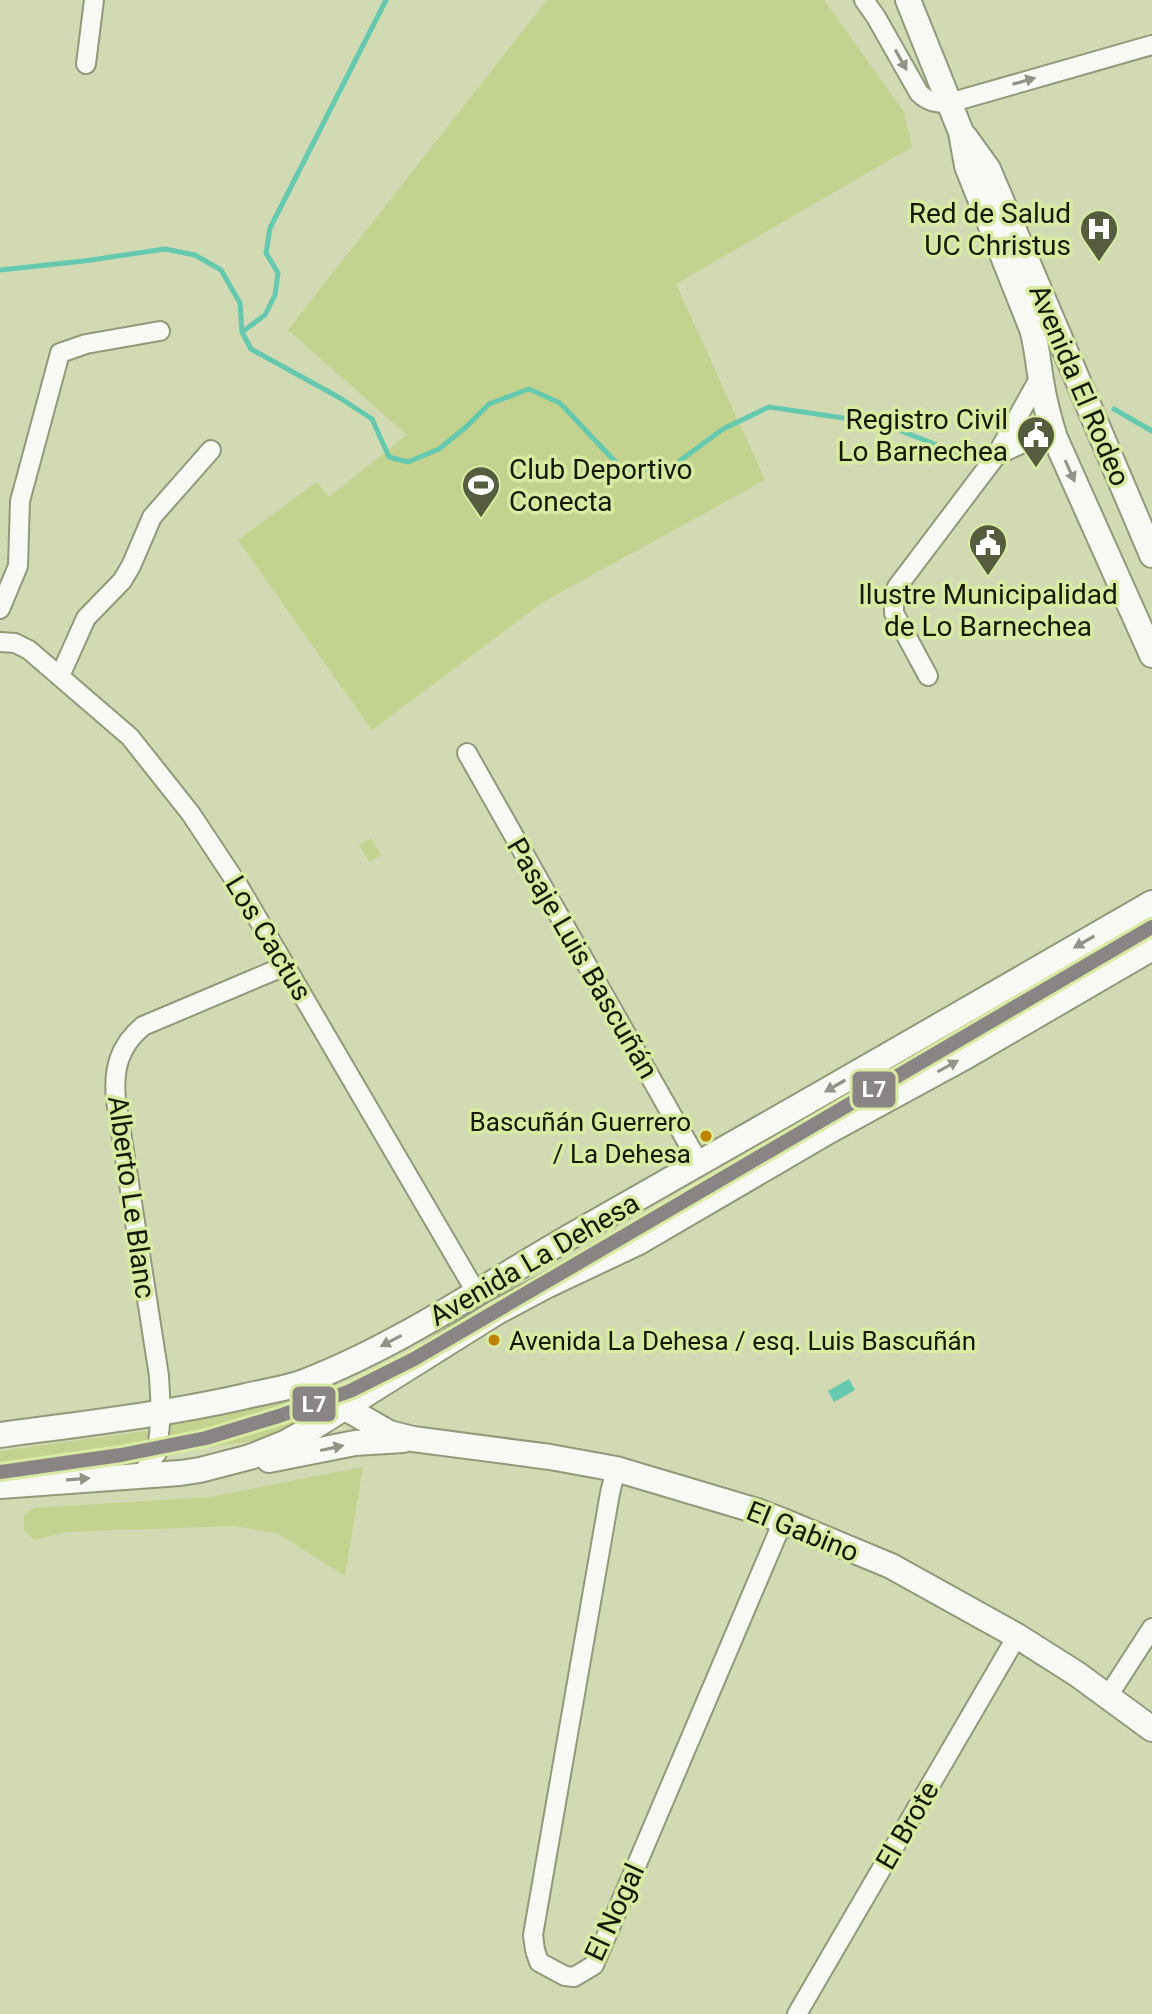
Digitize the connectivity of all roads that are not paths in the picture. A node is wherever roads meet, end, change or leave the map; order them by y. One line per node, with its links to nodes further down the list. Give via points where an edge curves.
1 (94, 0): 5 (street)
2 (864, 0): 6 (street, one-way to 6, via 919,93 930,102)
3 (908, 0): 6 (main road, Avenida El Rodeo)
4 (1152, 45): 6 (street, one-way to 4)
5 (86, 64)
6 (949, 103): 7 (main road, Avenida El Rodeo)
7 (961, 132): 9 (main road, Avenida El Rodeo, via 967,166 1032,329); 13 (main road, Avenida El Rodeo, via 988,169)
8 (160, 331): 14 (street, via 60,353 20,501 18,566)
9 (1040, 377): 10 (main road, Avenida El Rodeo); 12 (street)
10 (1055, 438): 12 (street, via 1033,439); 16 (main road, Avenida El Rodeo, one-way to 16)
11 (211, 450): 17 (street, via 152,517 122,581 86,618)
12 (996, 456): 18 (street, via 894,596 894,613)
13 (1152, 555)
14 (0, 609)
15 (0, 642): 17 (street, Los Cactus, via 23,646)
16 (1152, 655)
17 (60, 676): 22 (street, Los Cactus, via 130,737 161,775 218,854)
18 (928, 676)
19 (467, 753): 23 (street, Pasaje Luis Bascuñán)
20 (1152, 903): 23 (main road, Avenida La Dehesa, one-way to 23)
21 (1152, 948): 26 (main road, Avenida La Dehesa, one-way to 21, via 497,1312 639,1242)
22 (285, 966): 24 (street, Los Cactus); 27 (street, Alberto Le Blanc, via 143,1026 129,1037 119,1061 116,1100)
23 (699, 1163): 24 (main road, Avenida La Dehesa)
24 (476, 1292): 25 (main road, Avenida La Dehesa, one-way to 25, via 365,1355)
25 (302, 1383): 26 (main road, El Gabino); 27 (main road, Avenida La Dehesa)
26 (345, 1408): 29 (main road, El Gabino, via 389,1433); 31 (main road, Avenida La Dehesa, via 285,1443)
27 (161, 1414): 28 (main road, Avenida La Dehesa); 32 (street, Alberto Le Blanc, via 157,1453)
28 (0, 1435)
29 (413, 1439): 30 (main road, El Gabino); 31 (main road, El Gabino, one-way to 29, via 355,1443)
30 (616, 1469): 34 (main road, El Gabino); 34 (street, El Nogal, via 533,1935 539,1962 565,1976 580,1975 594,1965)
31 (200, 1470): 32 (main road, Avenida La Dehesa)
32 (140, 1476): 33 (main road, Avenida La Dehesa, one-way to 32)
33 (0, 1486)
34 (783, 1521): 36 (main road, El Gabino, via 891,1566)
35 (1152, 1628): 37 (street)
36 (1017, 1636): 37 (main road, El Gabino); 39 (street, El Brote)
37 (1108, 1696): 38 (main road, El Gabino)
38 (1152, 1729)
39 (797, 2014)

